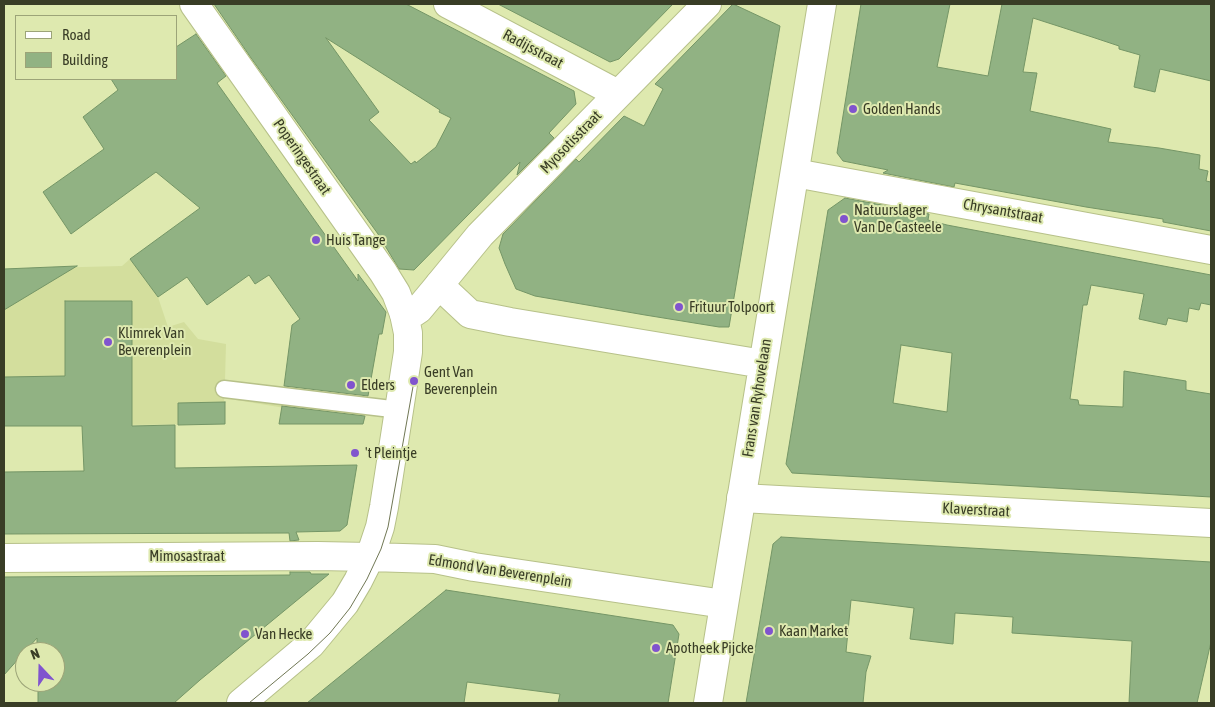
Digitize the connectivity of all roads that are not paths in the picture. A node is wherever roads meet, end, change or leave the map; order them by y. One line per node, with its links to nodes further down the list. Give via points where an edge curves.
1 (194, 4): 9 (street, Poperingestraat, via 383,272)
2 (448, 4): 5 (street, Radijsstraat)
3 (707, 4): 5 (street, Myosotisstraat)
4 (822, 4): 6 (street, Frans van Ryhovelaan)
5 (618, 94): 8 (street, Myosotisstraat, via 480,235)
6 (795, 173): 7 (street, Chrysantstraat); 10 (street, Frans van Ryhovelaan)
7 (1211, 250)
8 (439, 285): 9 (street, via 418,310); 10 (street, via 470,314)
9 (404, 314): 12 (street, via 408,352)
10 (762, 364): 13 (street, Frans van Ryhovelaan)
11 (224, 389): 12 (lane)
12 (400, 410): 16 (street, via 380,528)
13 (741, 498): 14 (street, Klaverstraat); 17 (street, Frans van Ryhovelaan)
14 (1211, 523)
15 (4, 558): 16 (street, Mimosastraat)
16 (370, 558): 17 (street, Edmond Van Beverenplein, via 435,559); 18 (street, via 333,619 311,644)
17 (724, 604): 19 (street, Frans van Ryhovelaan)
18 (241, 703)
19 (708, 703)

